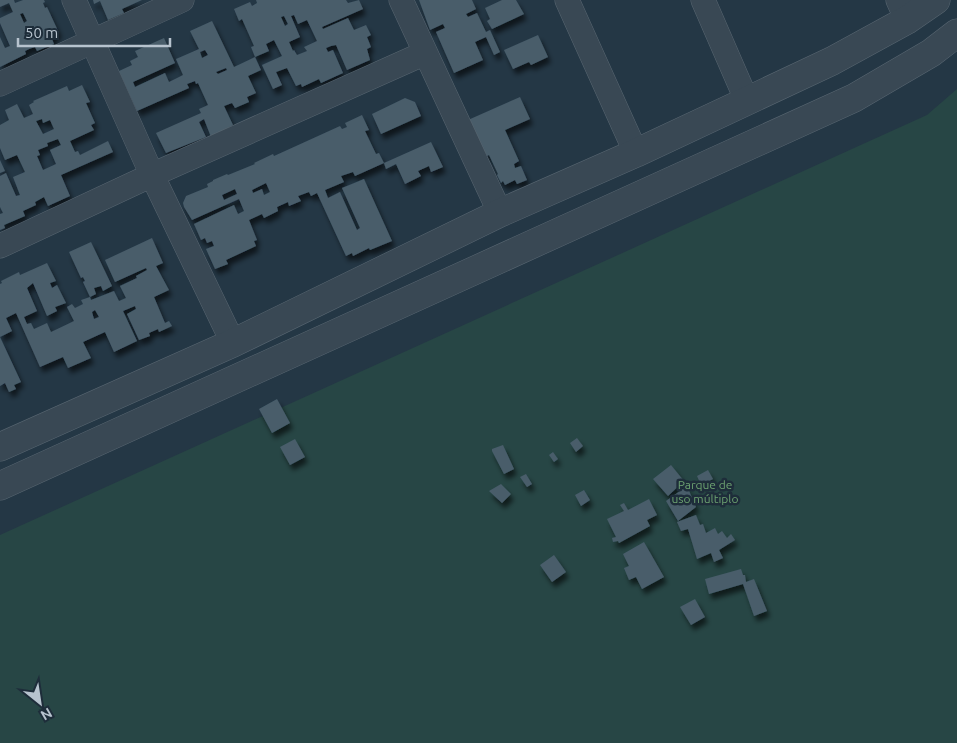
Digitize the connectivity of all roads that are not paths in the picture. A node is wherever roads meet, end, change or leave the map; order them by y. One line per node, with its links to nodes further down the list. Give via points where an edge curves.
1 (74, 0): 9 (street)
2 (182, 0): 9 (street)
3 (401, 0): 10 (street)
4 (567, 0): 13 (street)
5 (703, 0): 12 (street)
6 (936, 0): 7 (street)
7 (902, 10): 12 (street, via 832,61)
8 (957, 33): 19 (street, via 931,53 854,98)
9 (93, 41): 11 (street); 14 (street)
10 (426, 53): 14 (street); 15 (street)
11 (0, 84)
12 (747, 101): 13 (street)
13 (636, 153): 15 (street)
14 (152, 175): 16 (street); 17 (street)
15 (500, 213): 17 (street)
16 (0, 246)
17 (233, 343): 18 (street)
18 (0, 447)
19 (0, 486)

